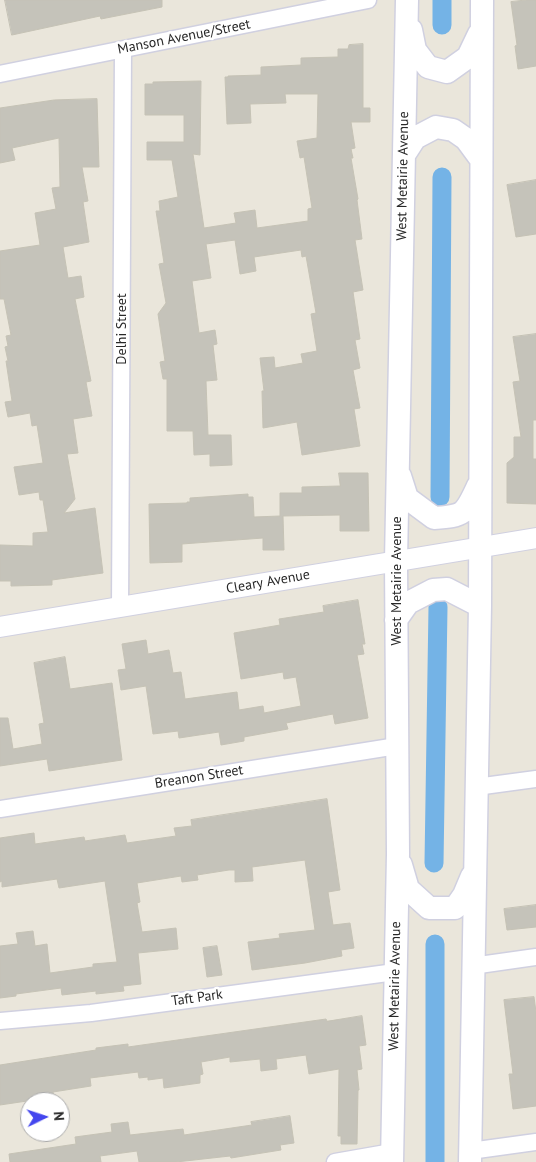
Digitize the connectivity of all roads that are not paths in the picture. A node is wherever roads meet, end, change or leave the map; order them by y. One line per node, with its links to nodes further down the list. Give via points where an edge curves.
1 (368, 0): 5 (street, Manson Avenue/Street)
2 (482, 0): 4 (main road)
3 (407, 6): 4 (main road, via 415,50 428,66 447,72 468,57); 7 (main road, West Metairie Avenue)
4 (481, 30): 8 (main road)
5 (123, 50): 6 (street, Manson Avenue/Street); 15 (street, Delhi Street)
6 (0, 74)
7 (404, 155): 8 (main road, via 415,138 436,127 452,130 466,139); 9 (main road, West Metairie Avenue)
8 (480, 158): 10 (main road)
9 (397, 465): 10 (main road, via 407,498 434,518 454,517 467,510); 13 (main road, West Metairie Avenue)
10 (480, 483): 12 (main road)
11 (536, 538): 12 (street, Cleary Avenue)
12 (480, 547): 13 (street, Cleary Avenue); 14 (main road)
13 (396, 560): 15 (street, Cleary Avenue); 16 (main road, West Metairie Avenue)
14 (480, 606): 16 (main road, via 447,589 433,590 408,603); 20 (main road)
15 (120, 608): 17 (street, Cleary Avenue)
16 (396, 620): 18 (main road, West Metairie Avenue)
17 (0, 627)
18 (397, 746): 21 (street, Breanon Street); 22 (main road, West Metairie Avenue)
19 (536, 779): 20 (street)
20 (476, 787): 23 (main road)
21 (0, 809)
22 (398, 854): 23 (main road, via 408,889 430,908 455,908); 26 (main road, West Metairie Avenue)
23 (475, 871): 25 (main road)
24 (536, 958): 25 (street)
25 (472, 966): 29 (main road)
26 (394, 972): 27 (street, Taft Park, via 91,1013); 30 (main road, West Metairie Avenue)
27 (0, 1021)
28 (536, 1142): 29 (street)
29 (470, 1156)
30 (392, 1157): 31 (street)
31 (335, 1162)

